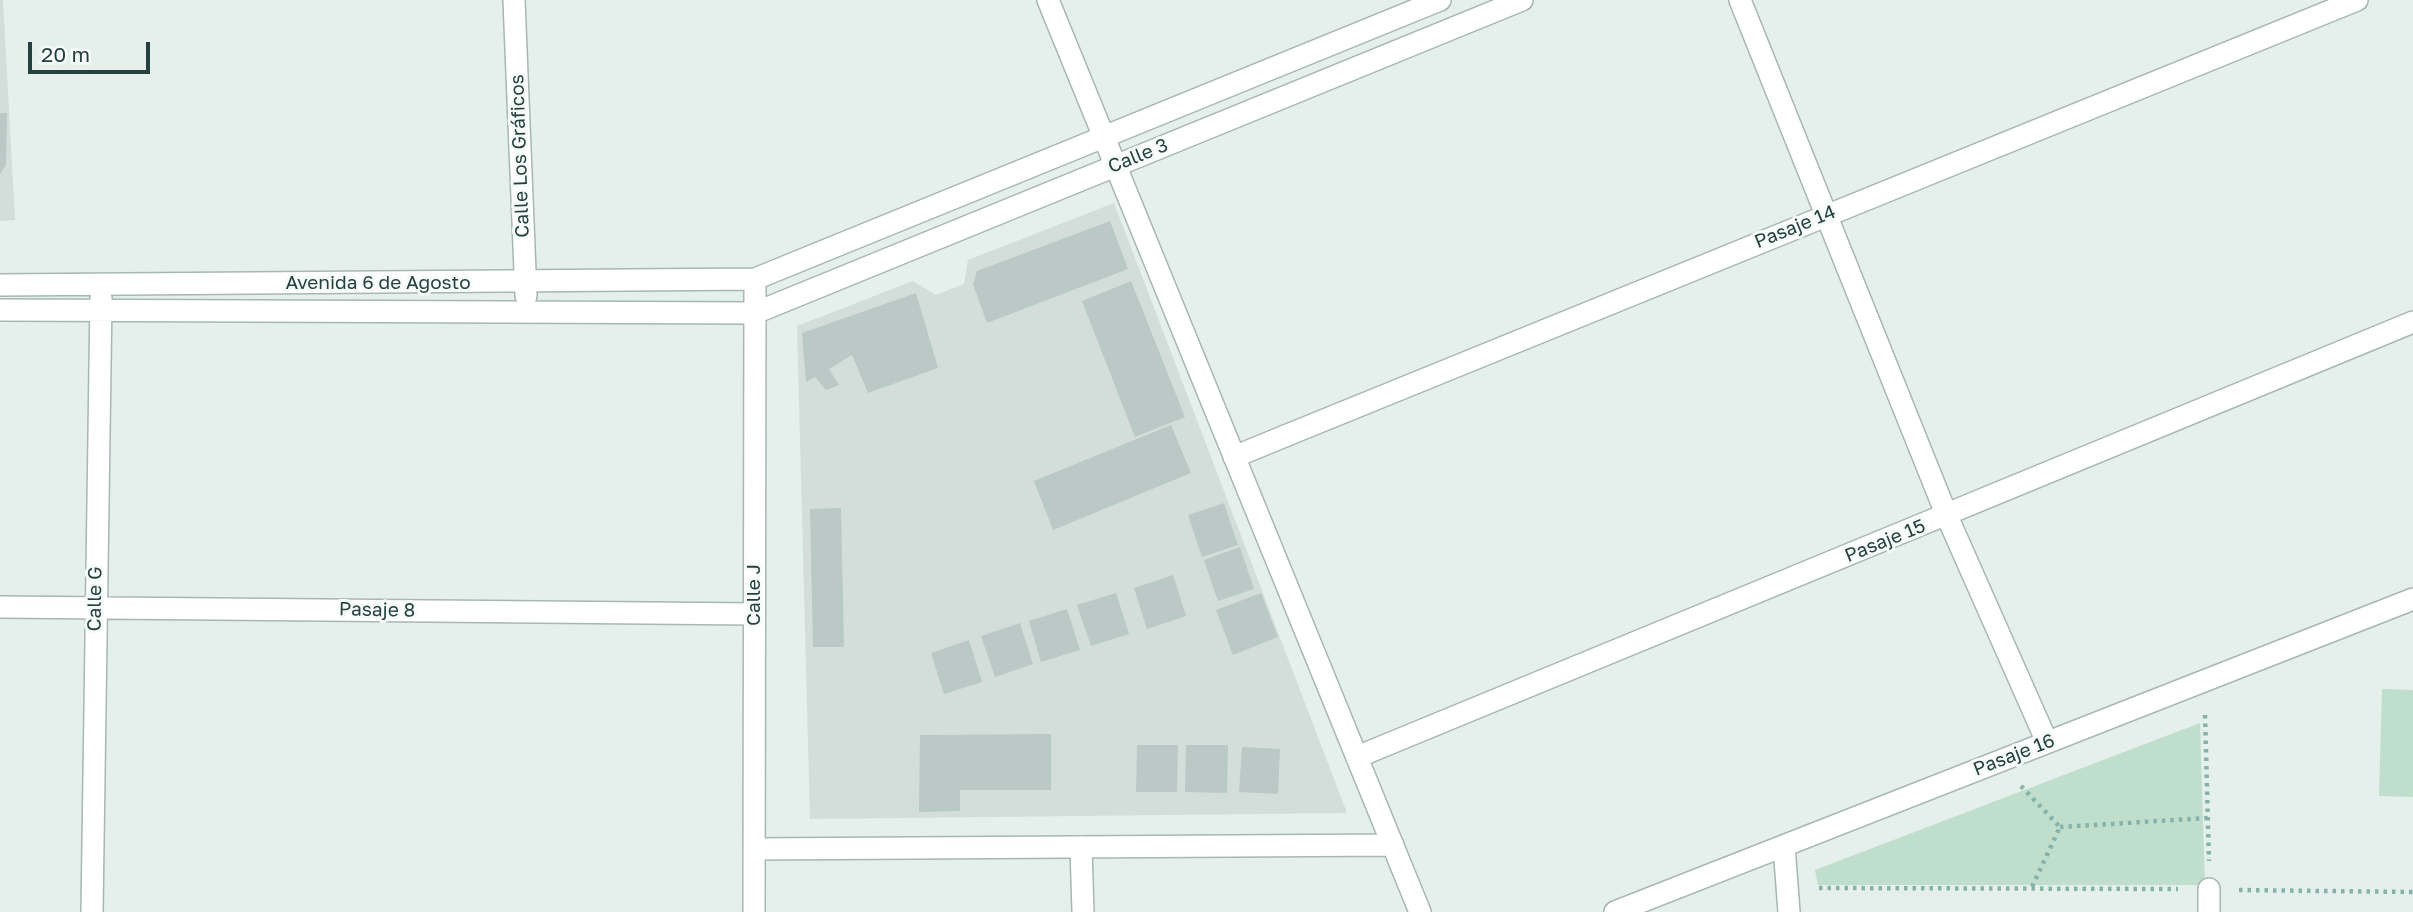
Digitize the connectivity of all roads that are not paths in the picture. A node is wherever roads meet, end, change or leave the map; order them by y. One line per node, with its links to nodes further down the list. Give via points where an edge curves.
1 (514, 0): 11 (street, Calle Los Gráficos)
2 (1048, 0): 7 (street)
3 (1440, 0): 7 (street, Calle 3)
4 (1522, 0): 8 (street, Calle 3)
5 (1740, 0): 9 (street)
6 (2357, 0): 9 (street, Pasaje 14)
7 (1103, 138): 8 (street); 10 (street, Calle 3)
8 (1114, 166): 17 (street, Calle 3); 19 (street)
9 (1826, 214): 19 (street, Pasaje 14); 20 (street)
10 (755, 279): 11 (street, Avenida 6 de Agosto); 17 (street, Calle J)
11 (525, 282): 13 (street, Avenida 6 de Agosto); 16 (street, Calle Los Gráficos)
12 (0, 285): 13 (street, Avenida 6 de Agosto)
13 (101, 286): 15 (street, Calle G)
14 (0, 310): 15 (street, Avenida 6 de Agosto)
15 (100, 310): 16 (street, Avenida 6 de Agosto); 23 (street, Calle G)
16 (527, 312): 17 (street, Avenida 6 de Agosto)
17 (755, 313): 24 (street, Calle J)
18 (2413, 322): 20 (street, Pasaje 15)
19 (1234, 457): 26 (street)
20 (1947, 516): 25 (street); 26 (street, Pasaje 15)
21 (2413, 599): 25 (street, Pasaje 16)
22 (0, 607): 23 (street, Pasaje 8)
23 (95, 608): 24 (street, Pasaje 8); 32 (street, Calle G)
24 (754, 614): 30 (street, Calle J)
25 (2047, 742): 28 (street, Pasaje 16)
26 (1357, 757): 27 (street)
27 (1392, 845): 29 (street); 35 (street)
28 (1784, 846): 36 (street, Pasaje 16); 37 (street)
29 (1081, 847): 30 (street); 34 (street)
30 (754, 849): 33 (street, Calle J)
31 (2210, 890): 38 (street)
32 (92, 912)
33 (754, 912)
34 (1083, 912)
35 (1420, 912)
36 (1615, 912)
37 (1789, 912)
38 (2209, 912)

